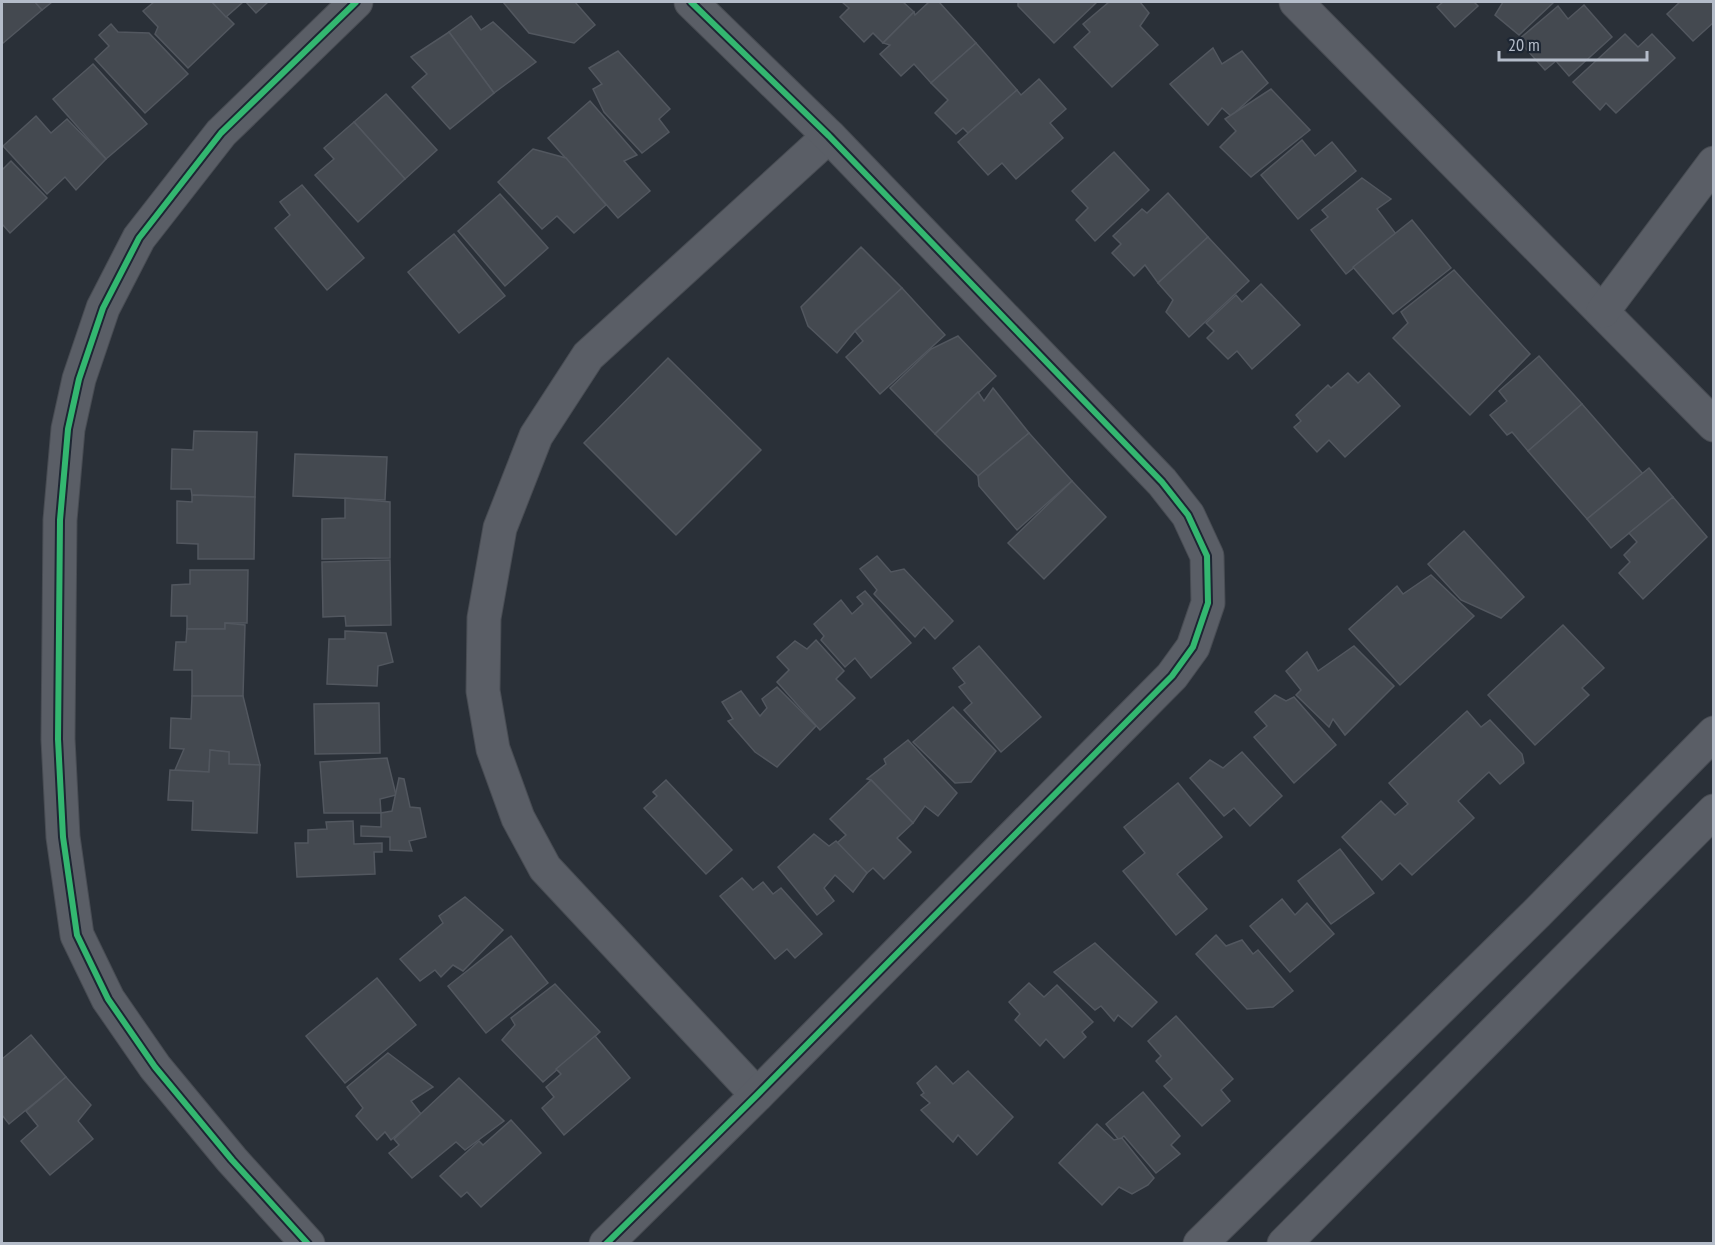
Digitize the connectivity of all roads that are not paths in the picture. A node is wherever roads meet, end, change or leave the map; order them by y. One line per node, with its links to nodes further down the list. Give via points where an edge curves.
1 (356, 2): 11 (street, via 221,133 139,238 103,308 79,379 68,429 60,520 58,739 63,837 77,935 108,999 155,1066)
2 (691, 2): 4 (street)
3 (1296, 2): 6 (street)
4 (829, 136): 10 (street, via 588,357 536,436 500,528 484,618 483,691 493,749 518,818 545,868); 10 (street, via 1162,482 1188,515 1207,556 1208,603 1193,647 1172,676)
5 (1713, 163): 6 (street)
6 (1603, 311): 7 (street)
7 (1713, 425)
8 (1713, 733): 13 (street, via 1537,913)
9 (1713, 811): 14 (street)
10 (757, 1095): 12 (street)
11 (308, 1244)
12 (606, 1244)
13 (1200, 1244)
14 (1284, 1244)

